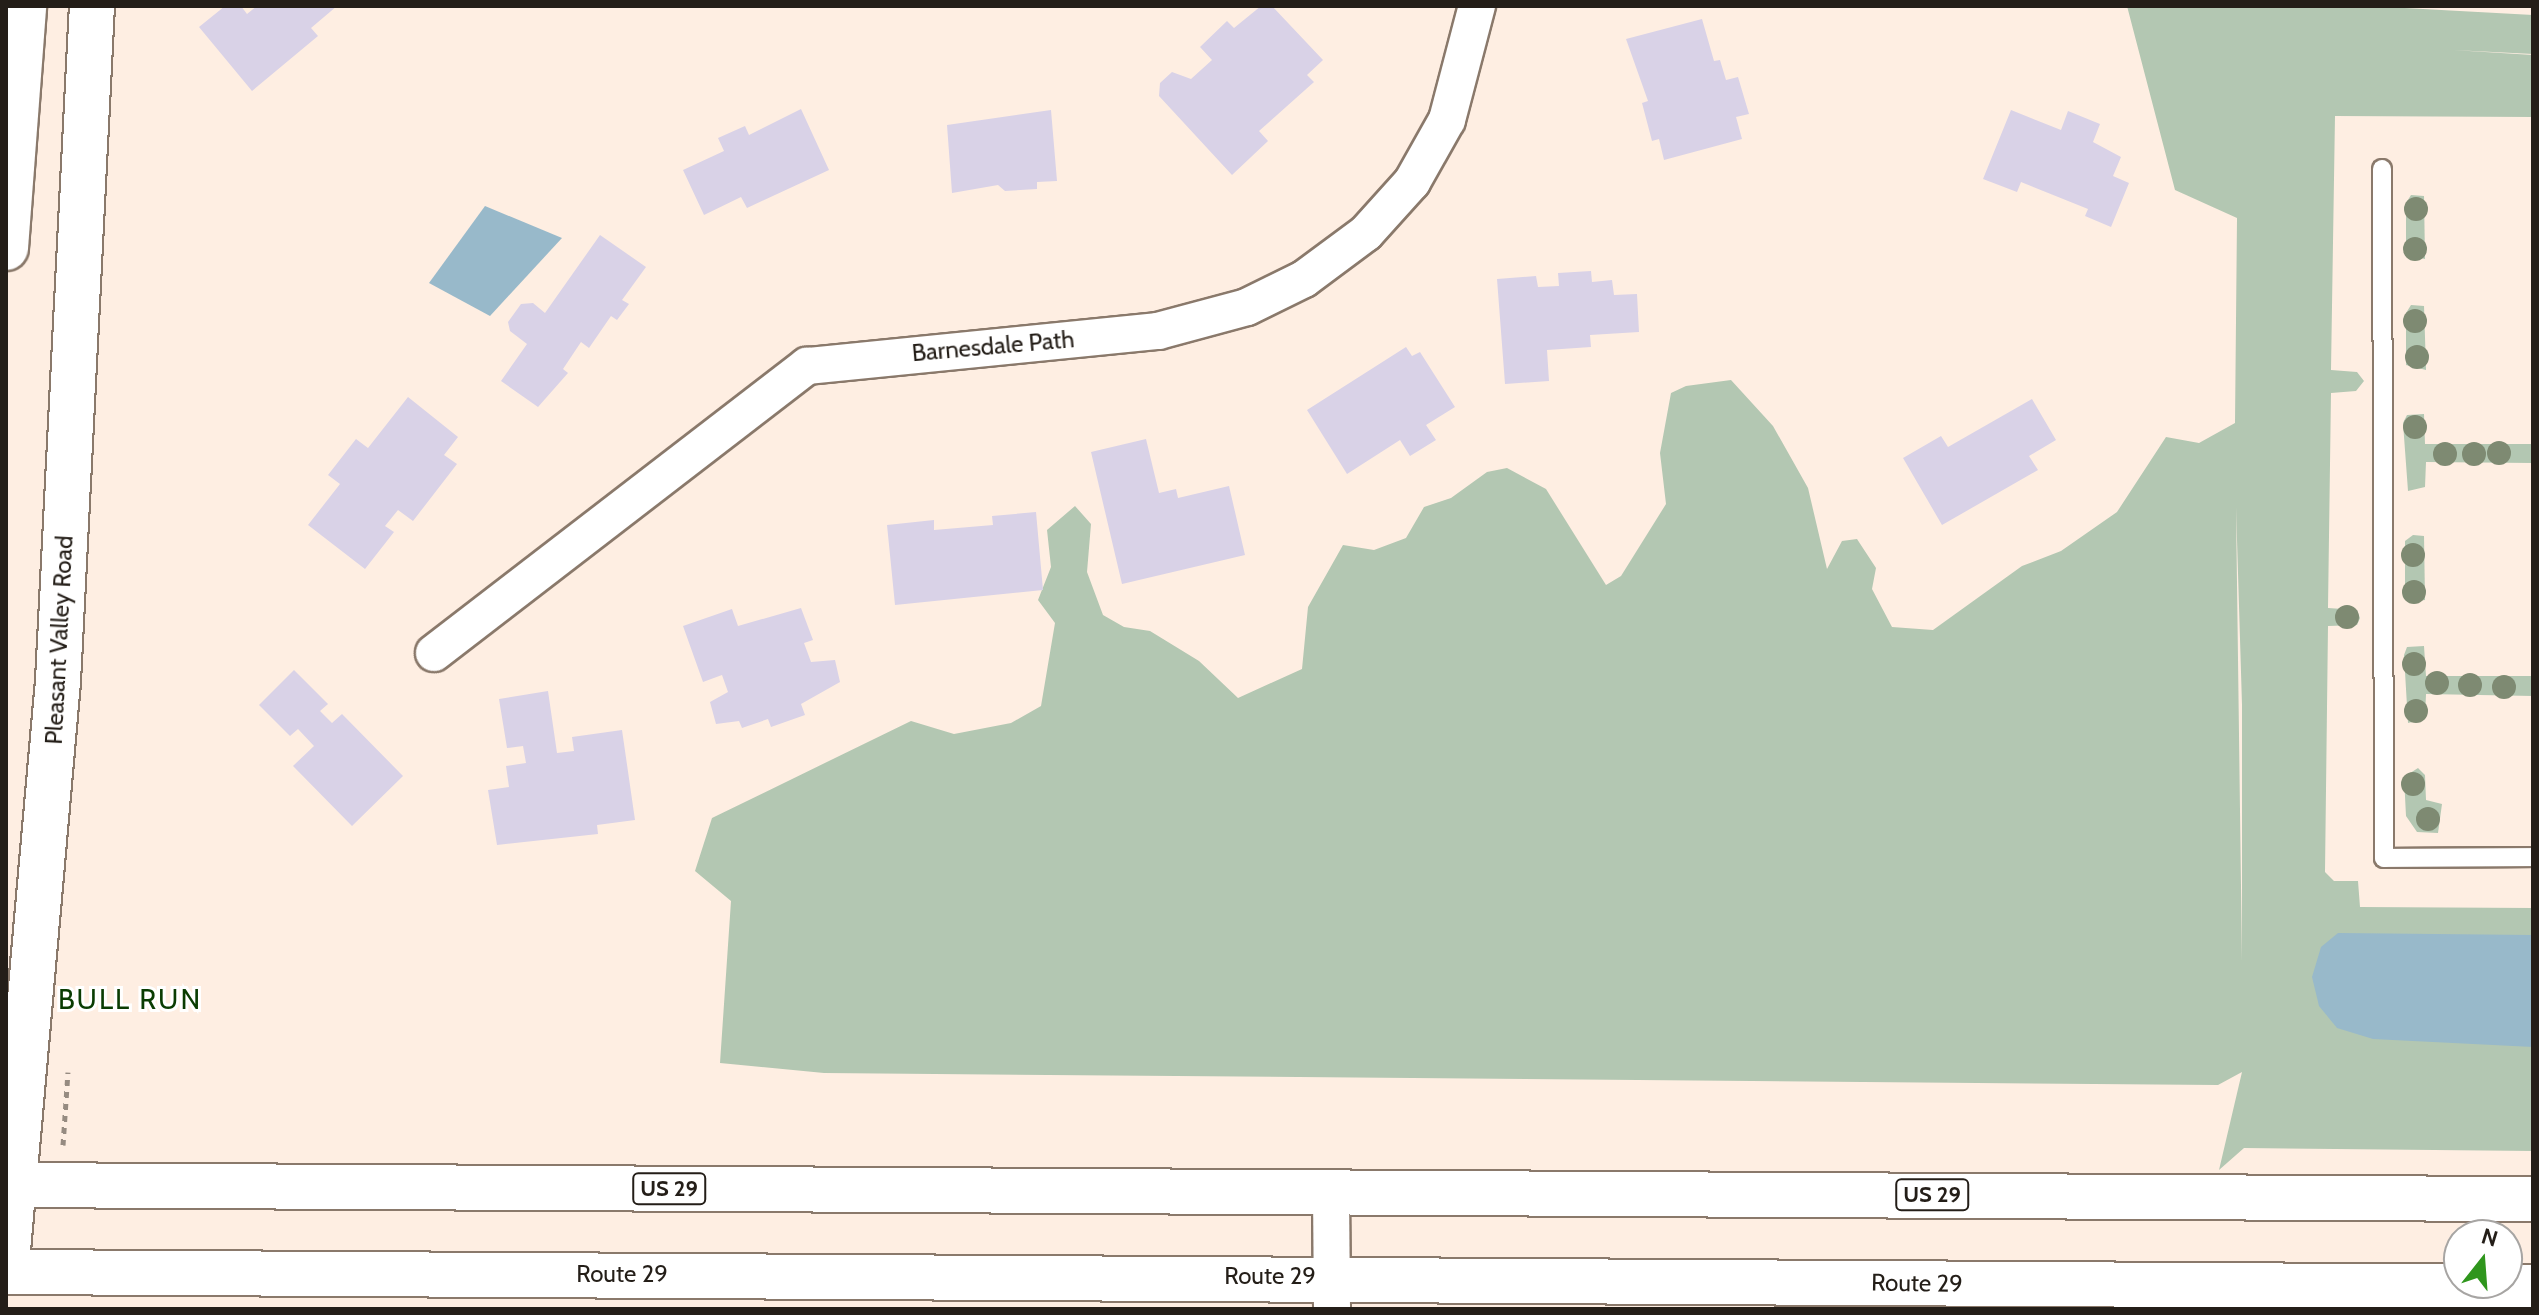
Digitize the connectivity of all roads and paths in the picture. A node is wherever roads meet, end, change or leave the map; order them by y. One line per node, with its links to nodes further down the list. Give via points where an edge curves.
1 (24, 6): 5 (main road)
2 (92, 6): 8 (main road, Pleasant Valley Road, via 58,681)
3 (1477, 6): 6 (street, Barnesdale Path, via 1453,105 1412,182 1366,233 1304,279 1247,307 1158,331 807,366)
4 (2382, 169): 7 (lane, via 2384,858)
5 (6, 248)
6 (434, 653)
7 (2533, 857)
8 (12, 1185): 9 (main road, US 29); 11 (main road, Pleasant Valley Road)
9 (1331, 1192): 10 (main road, US 29); 13 (street)
10 (2533, 1199)
11 (6, 1272): 13 (main road, Route 29)
12 (2533, 1287): 13 (main road, Route 29)
13 (1332, 1293)

